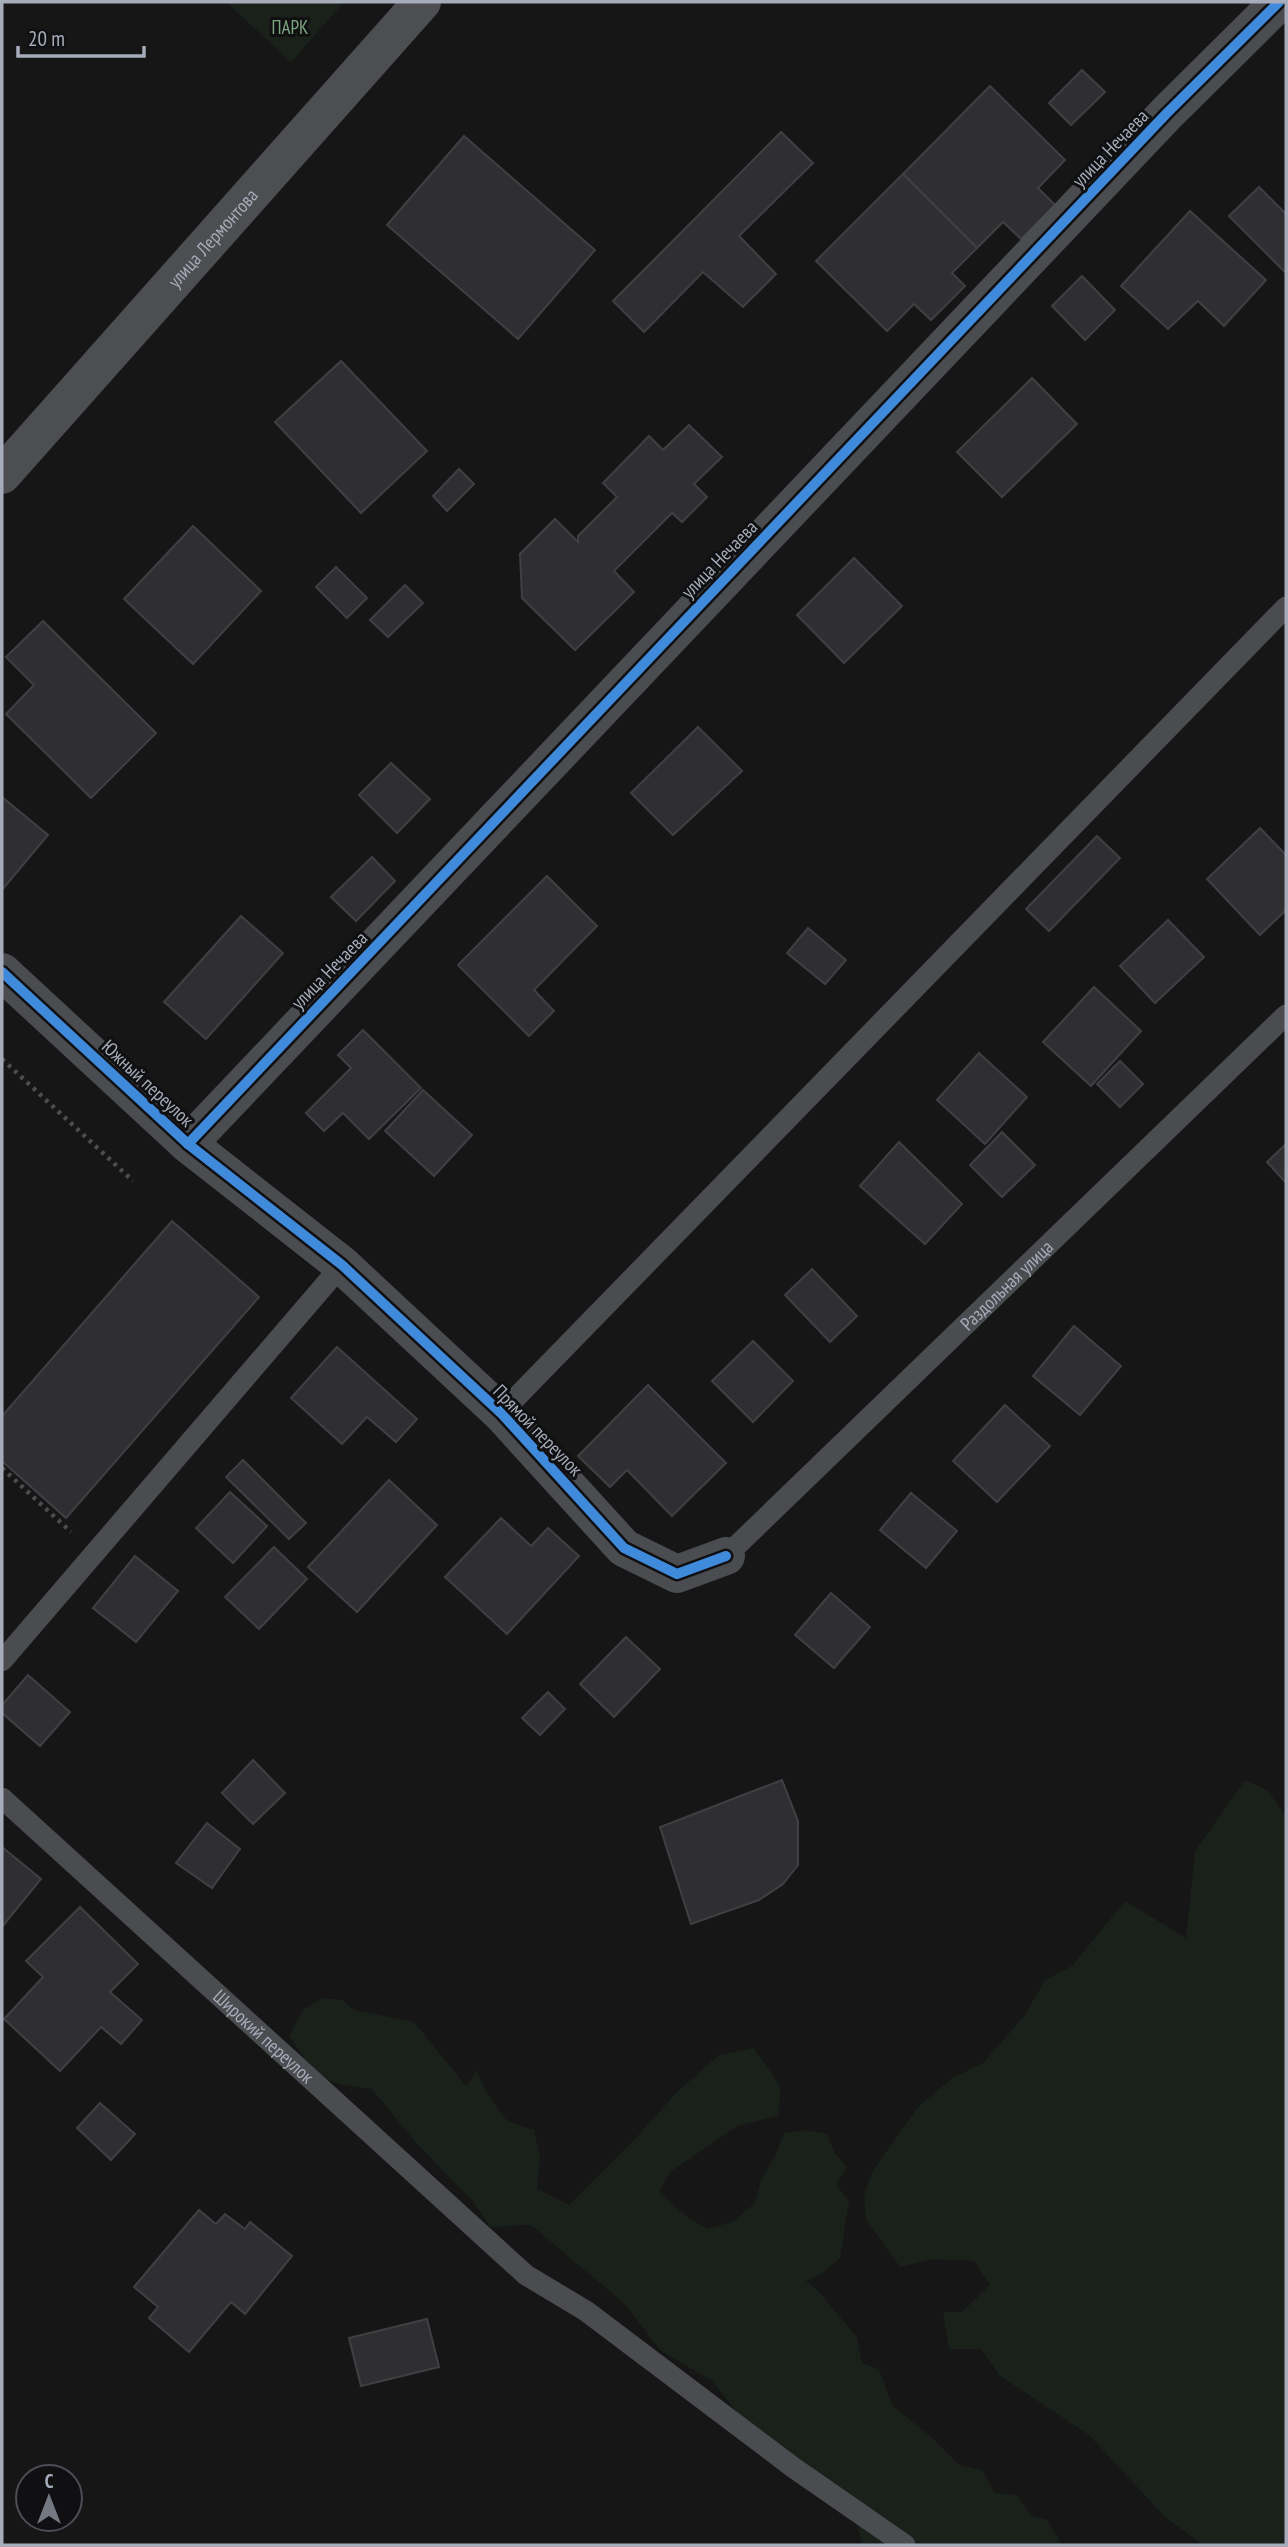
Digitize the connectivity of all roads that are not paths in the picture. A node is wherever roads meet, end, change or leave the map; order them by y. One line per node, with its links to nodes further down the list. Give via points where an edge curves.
1 (422, 2): 3 (main road, улица Лермонтова)
2 (1279, 2): 7 (street, улица Нечаева, via 1167,113)
3 (2, 475)
4 (1286, 607): 9 (lane)
5 (2, 972): 7 (street, Южный переулок)
6 (1286, 1015): 10 (lane, Раздольная улица)
7 (188, 1144): 8 (street, Южный переулок)
8 (342, 1265): 9 (street, Прямой переулок); 11 (lane)
9 (501, 1413): 10 (street, Прямой переулок, via 624,1548 677,1574)
10 (726, 1556)
11 (2, 1661)
12 (2, 1798): 13 (lane, Широкий переулок, via 526,2275 586,2311 794,2468)
13 (905, 2545)

